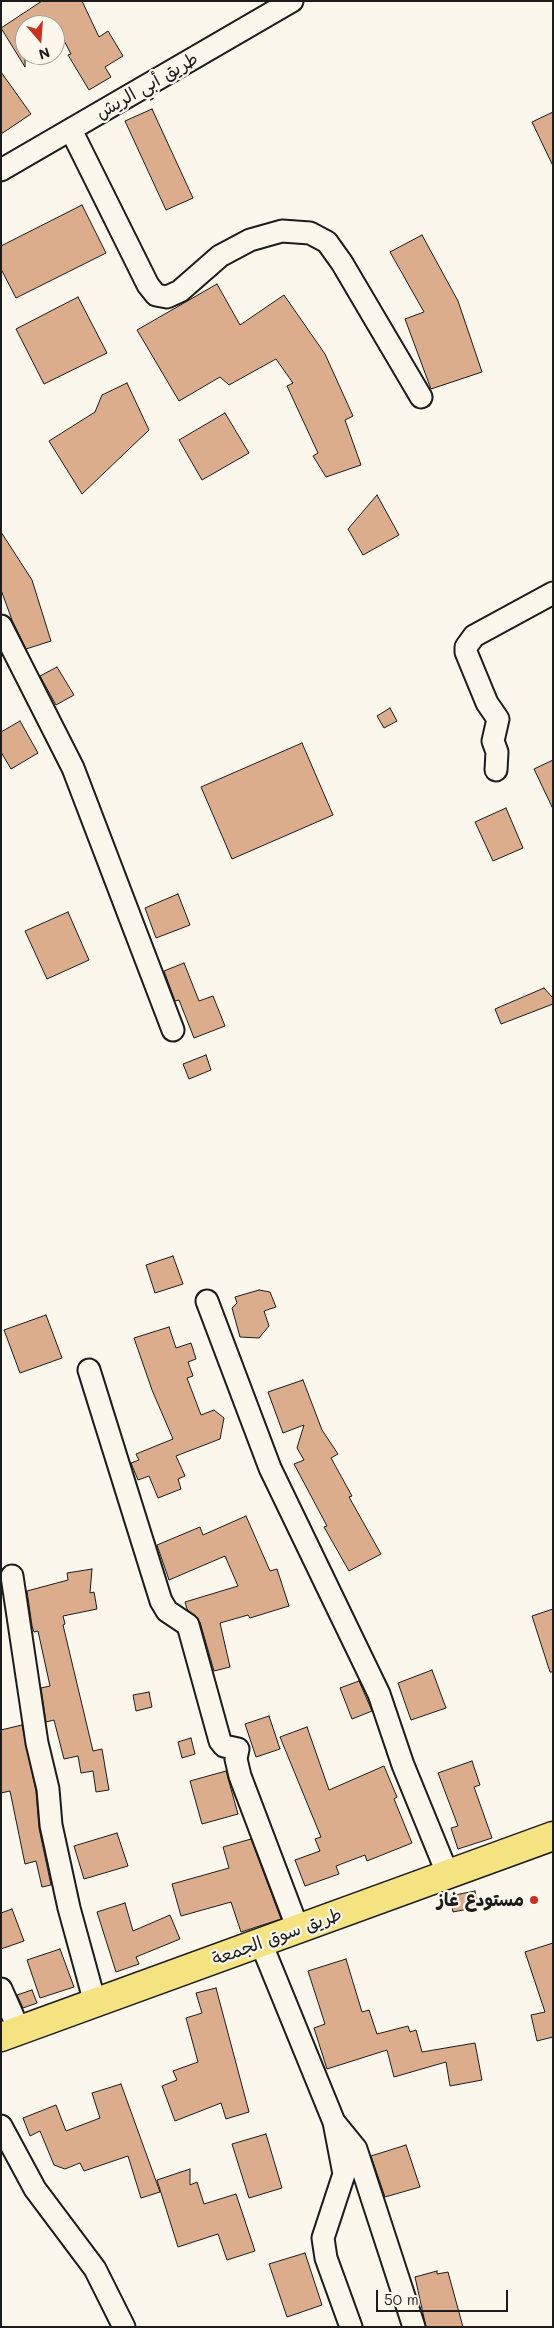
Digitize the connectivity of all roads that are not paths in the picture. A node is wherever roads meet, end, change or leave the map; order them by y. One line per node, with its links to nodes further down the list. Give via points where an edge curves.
1 (292, 1): 2 (street, طريق أبي الريش)
2 (71, 130): 3 (street, طريق أبي الريش); 4 (street, via 148,285 156,295 168,297 180,291 220,256 250,240 282,231 310,233 327,242 342,263)
3 (1, 170)
4 (421, 397)
5 (553, 593): 7 (street, via 474,636 466,647 487,703 498,718 493,741 497,752)
6 (1, 626): 8 (street, via 72,768)
7 (496, 770)
8 (173, 1030)
9 (207, 1301): 13 (street, via 270,1468 379,1694 403,1765)
10 (89, 1370): 14 (street, via 161,1601 167,1611 188,1624 220,1742 224,1746 238,1748 236,1759 240,1776)
11 (12, 1576): 17 (street, via 37,1744 48,1789 51,1825)
12 (553, 1836): 13 (main road, طريق سوق الجمعة)
13 (448, 1874): 14 (main road, طريق سوق الجمعة)
14 (298, 1929): 15 (main road, طريق سوق الجمعة)
15 (261, 1943): 17 (main road, طريق سوق الجمعة); 19 (street)
16 (1, 1990): 18 (street)
17 (95, 2003): 18 (main road, طريق سوق الجمعة)
18 (10, 2034)
19 (334, 2122): 22 (street, via 344,2174 323,2238 326,2258); 23 (street, via 356,2149)
20 (1, 2126): 21 (street, via 34,2189 95,2269)
21 (124, 2327)
22 (351, 2327)
23 (414, 2327)

